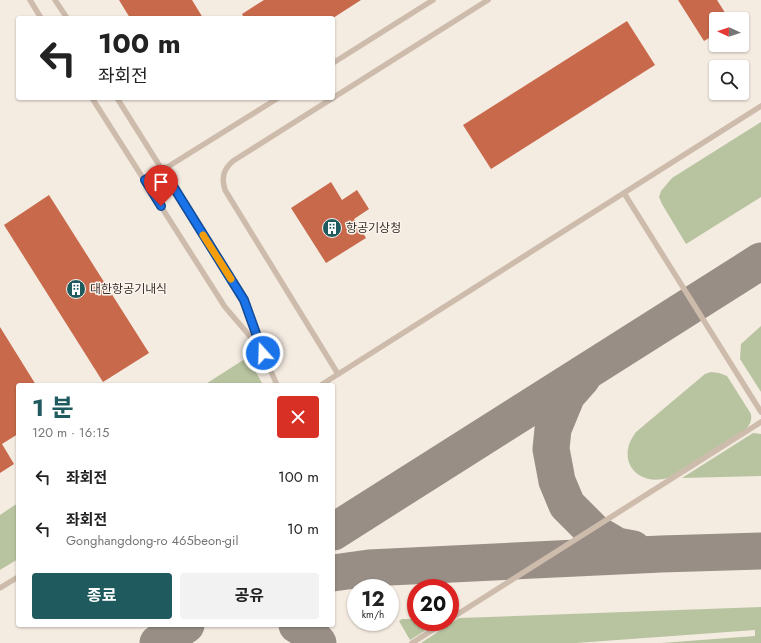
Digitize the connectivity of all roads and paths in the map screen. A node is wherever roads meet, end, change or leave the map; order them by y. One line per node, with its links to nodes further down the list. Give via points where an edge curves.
1 (30, 0): 5 (lane)
2 (55, 0): 6 (lane)
3 (433, 0): 7 (lane)
4 (488, 0): 8 (lane)
5 (41, 16)
6 (65, 16)
7 (335, 62)
8 (335, 97)
9 (93, 100): 15 (lane)
10 (118, 100): 14 (lane)
11 (275, 100): 14 (lane)
12 (330, 100): 18 (lane, via 227,166 222,181 225,190)
13 (761, 106): 16 (lane)
14 (163, 170): 15 (lane); 17 (lane, via 244,300)
15 (145, 180): 17 (lane, via 225,307)
16 (624, 193): 18 (lane); 21 (lane)
17 (263, 353): 19 (lane)
18 (338, 374): 20 (lane)
19 (276, 383)
20 (324, 383)
21 (761, 412)
22 (761, 422): 25 (lane)
23 (16, 578): 24 (lane)
24 (0, 588)
25 (459, 613)
26 (431, 631): 27 (lane)
27 (412, 643)

